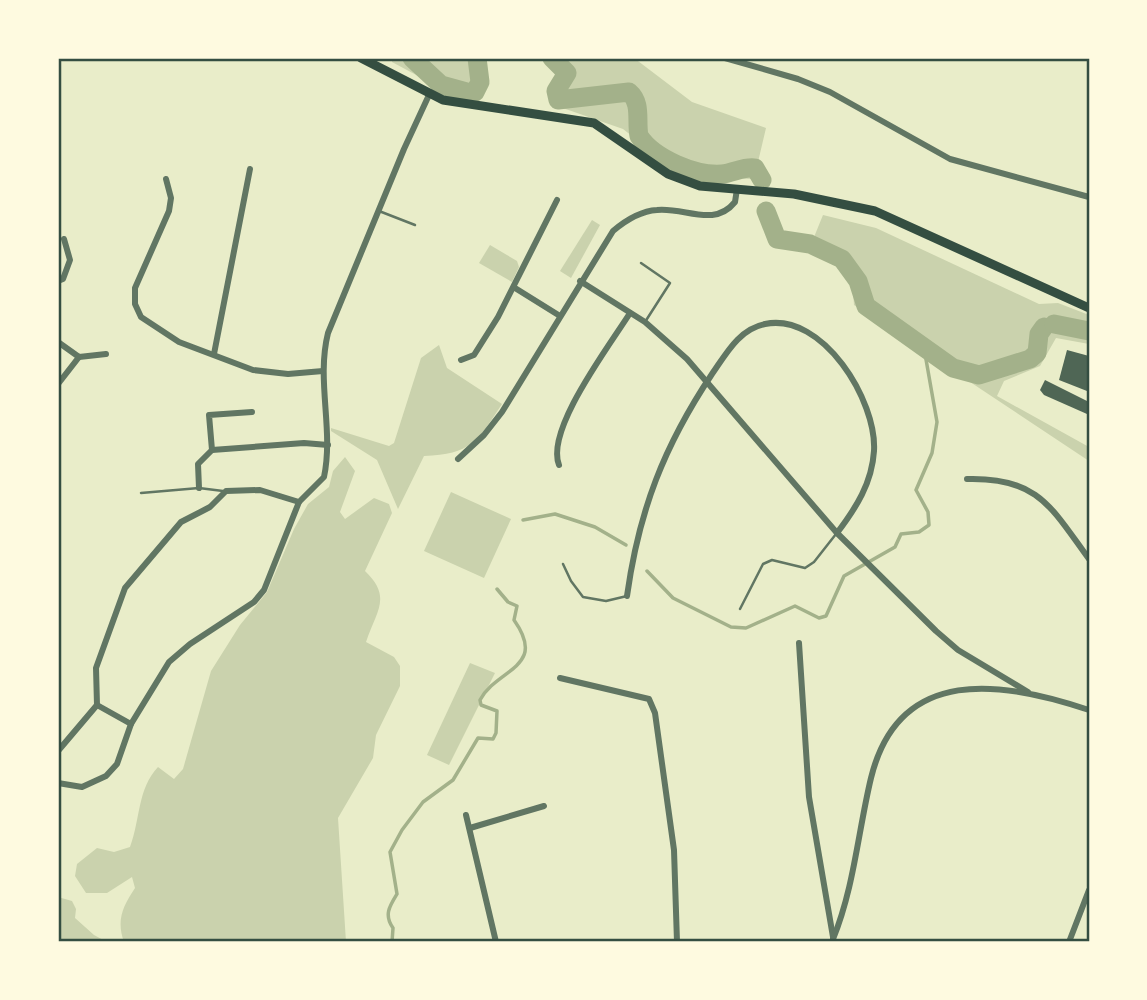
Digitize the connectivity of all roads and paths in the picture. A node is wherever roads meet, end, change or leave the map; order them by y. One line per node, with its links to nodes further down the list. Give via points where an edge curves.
1 (360, 58): 3 (main road)
2 (725, 58): 7 (street, via 830,92 950,159)
3 (429, 95): 6 (main road, via 477,108 583,119 604,128 681,181); 9 (street)
4 (250, 169): 22 (street)
5 (166, 179): 22 (street, via 169,211 139,279 135,304 141,317 157,330)
6 (737, 189): 14 (street, via 731,207 713,216 667,209 632,216 613,231); 16 (main road, via 794,194 875,211)
7 (1089, 197)
8 (557, 200): 15 (street)
9 (379, 211): 10 (lane); 25 (street, via 328,333)
10 (415, 225)
11 (64, 239): 13 (street, via 70,260)
12 (641, 263): 19 (lane, via 670,283)
13 (58, 281)
14 (580, 281): 17 (street); 18 (street)
15 (515, 288): 18 (street); 24 (street, via 474,355)
16 (1089, 308)
17 (630, 313): 19 (street); 34 (street, via 570,410 556,449)
18 (560, 316): 33 (street, via 502,412)
19 (645, 322): 26 (street)
20 (58, 342): 23 (street)
21 (106, 354): 23 (street)
22 (214, 354): 25 (street, via 264,372)
23 (79, 357): 27 (street)
24 (461, 360)
25 (323, 371): 30 (street)
26 (707, 382): 40 (street); 40 (street, via 738,338 764,324 797,327 836,357 864,400 874,438 863,493); 43 (street, via 662,459)
27 (58, 384)
28 (252, 412): 31 (street, via 209,415)
29 (58, 440): 32 (street)
30 (328, 445): 31 (street); 39 (street, via 324,477)
31 (212, 450): 36 (street, via 198,464)
32 (58, 457)
33 (458, 459)
34 (559, 465)
35 (967, 479): 41 (street, via 995,478 1029,489 1044,500)
36 (199, 488): 37 (lane); 38 (lane)
37 (226, 491): 39 (street, via 260,490); 48 (street, via 210,508 181,522 125,588 96,668)
38 (141, 493)
39 (299, 502): 50 (street, via 264,590 254,602 172,658)
40 (837, 533): 44 (lane, via 805,568 772,560 763,564); 47 (street, via 958,650)
41 (1089, 559)
42 (563, 564): 43 (lane, via 583,597 606,601)
43 (626, 596)
44 (740, 609)
45 (799, 643): 57 (street, via 809,797)
46 (559, 678): 59 (street, via 649,699 655,713 674,850)
47 (1028, 692): 49 (street); 57 (street, via 980,687 955,690 933,695 902,718 872,775 845,911)
48 (97, 705): 50 (street); 51 (street)
49 (1089, 710)
50 (131, 724): 52 (street, via 124,751 106,776 82,787)
51 (58, 751)
52 (58, 783)
53 (544, 806): 55 (street)
54 (466, 815): 55 (street)
55 (470, 828): 58 (street)
56 (1089, 890): 60 (street)
57 (834, 941)
58 (496, 942)
59 (677, 942)
60 (1069, 942)

